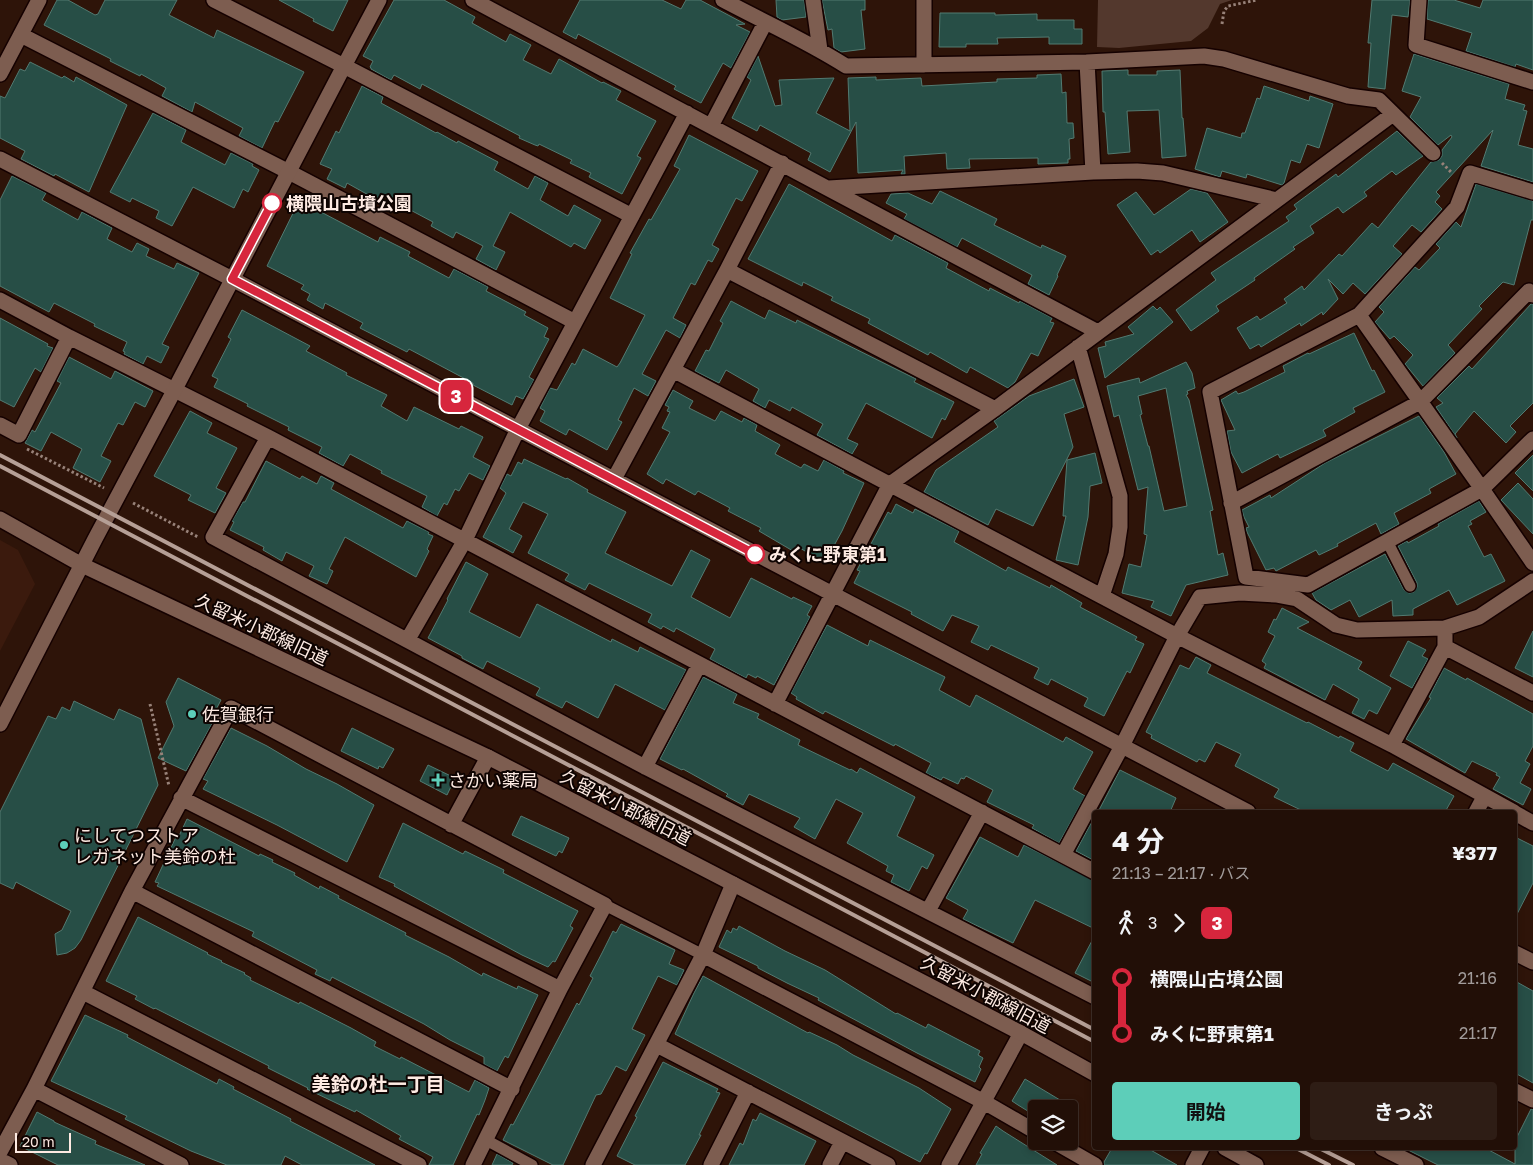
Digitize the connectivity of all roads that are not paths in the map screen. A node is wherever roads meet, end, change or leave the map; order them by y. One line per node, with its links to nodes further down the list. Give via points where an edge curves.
1 (39, 0): 10 (street)
2 (214, 0): 14 (street)
3 (379, 0): 14 (street)
4 (473, 0): 17 (street)
5 (723, 0): 9 (street)
6 (813, 0): 11 (street)
7 (924, 0): 13 (street)
8 (1419, 0): 16 (street, via 1416,45)
9 (765, 23): 11 (street); 19 (street)
10 (20, 35): 15 (street); 23 (street)
11 (820, 50): 13 (street, via 846,66)
12 (1087, 62): 13 (street); 18 (street, via 1204,56 1224,59 1348,96 1379,100); 24 (street)
13 (924, 65)
14 (344, 66): 23 (street); 28 (street)
15 (0, 74)
16 (1533, 82)
17 (687, 113): 19 (street); 28 (street)
18 (1393, 114): 20 (street); 27 (street)
19 (711, 126): 22 (street)
20 (1433, 153)
21 (0, 160): 30 (street)
22 (782, 163): 25 (street); 29 (street)
23 (289, 172): 30 (street); 34 (street)
24 (1093, 172): 25 (street); 27 (street, via 1163,174)
25 (828, 188): 35 (street)
26 (1533, 192): 33 (street, via 1470,173 1456,207)
27 (1277, 200): 35 (street)
28 (632, 216): 34 (street)
29 (727, 270): 38 (street); 41 (street)
30 (232, 279): 39 (street); 43 (street)
31 (1532, 288): 40 (street)
32 (0, 300): 36 (street)
33 (1359, 315): 40 (street); 49 (street, via 1210,392)
34 (575, 322): 43 (street)
35 (1098, 332): 37 (street)
36 (69, 337): 39 (street); 42 (street, via 19,435)
37 (1078, 347): 41 (street); 58 (street, via 1120,496 1116,554)
38 (673, 370): 46 (street); 47 (street)
39 (175, 389): 44 (street); 54 (street)
40 (1420, 402): 48 (street); 49 (street)
41 (995, 409): 47 (street)
42 (0, 425)
43 (518, 429): 46 (street); 51 (street)
44 (268, 437): 51 (street); 61 (street, via 213,537)
45 (1533, 439): 48 (street)
46 (614, 479): 57 (street)
47 (890, 484): 57 (street); 58 (street)
48 (1482, 489): 52 (street); 53 (street)
49 (1231, 503): 52 (street, via 1246,577 1308,585)
50 (0, 518): 54 (street, 久留米小郡線旧道)
51 (465, 540): 61 (street); 63 (street)
52 (1386, 541): 56 (lane)
53 (1533, 563)
54 (82, 565): 66 (street); 69 (street, 久留米小郡線旧道)
55 (1533, 581): 59 (street, via 1479,617)
56 (1410, 586)
57 (832, 594): 65 (street); 68 (street)
58 (1102, 596): 60 (street)
59 (1445, 628): 60 (street, via 1357,630 1336,625 1297,599 1240,593 1200,598); 62 (street)
60 (1177, 636): 67 (street); 68 (street)
61 (408, 640): 70 (street)
62 (1445, 648): 64 (street); 67 (street)
63 (699, 665): 65 (street); 70 (street)
64 (1533, 693)
65 (775, 704): 76 (street)
66 (0, 724)
67 (1392, 745): 72 (street)
68 (1122, 746): 73 (street); 80 (street)
69 (488, 756): 79 (street); 82 (street, 久留米小郡線旧道)
70 (645, 767): 85 (street)
71 (176, 794): 79 (street, via 231,708); 83 (street); 89 (street)
72 (1484, 797): 74 (street); 75 (street)
73 (1244, 810)
74 (1477, 810)
75 (1508, 810)
76 (982, 812): 80 (street); 85 (street)
77 (1517, 814): 78 (street)
78 (1533, 822)
79 (451, 825): 84 (street)
80 (1063, 855): 81 (street)
81 (1092, 870)
82 (733, 884): 87 (street); 92 (street, 久留米小郡線旧道)
83 (132, 891): 90 (street); 96 (street)
84 (605, 905): 87 (lane); 89 (street)
85 (928, 910): 91 (street)
86 (1517, 954): 88 (street)
87 (703, 955): 93 (street); 100 (street)
88 (1533, 962)
89 (560, 989): 96 (street)
90 (83, 992): 95 (street); 112 (street)
91 (1092, 996)
92 (1021, 1033): 94 (street, 久留米小郡線旧道); 100 (street)
93 (657, 1045): 97 (street); 115 (street)
94 (1092, 1072)
95 (34, 1089): 108 (street); 111 (street)
96 (512, 1089): 102 (street)
97 (748, 1092): 103 (street); 116 (street)
98 (1517, 1092): 99 (street)
99 (1533, 1100)
100 (984, 1102): 101 (street); 119 (street)
101 (1028, 1127)
102 (486, 1140): 113 (street); 114 (lane)
103 (842, 1142): 117 (street); 118 (street)
104 (1069, 1150): 120 (street)
105 (1201, 1150): 121 (street)
106 (1229, 1150): 122 (street)
107 (1386, 1150): 123 (street)
108 (0, 1152)
109 (0, 1160): 110 (street)
110 (10, 1165)
111 (181, 1165)
112 (419, 1165)
113 (473, 1165)
114 (532, 1165)
115 (593, 1165)
116 (711, 1165)
117 (830, 1165)
118 (888, 1165)
119 (950, 1165)
120 (1096, 1165)
121 (1193, 1165)
122 (1256, 1165)
123 (1416, 1165)

